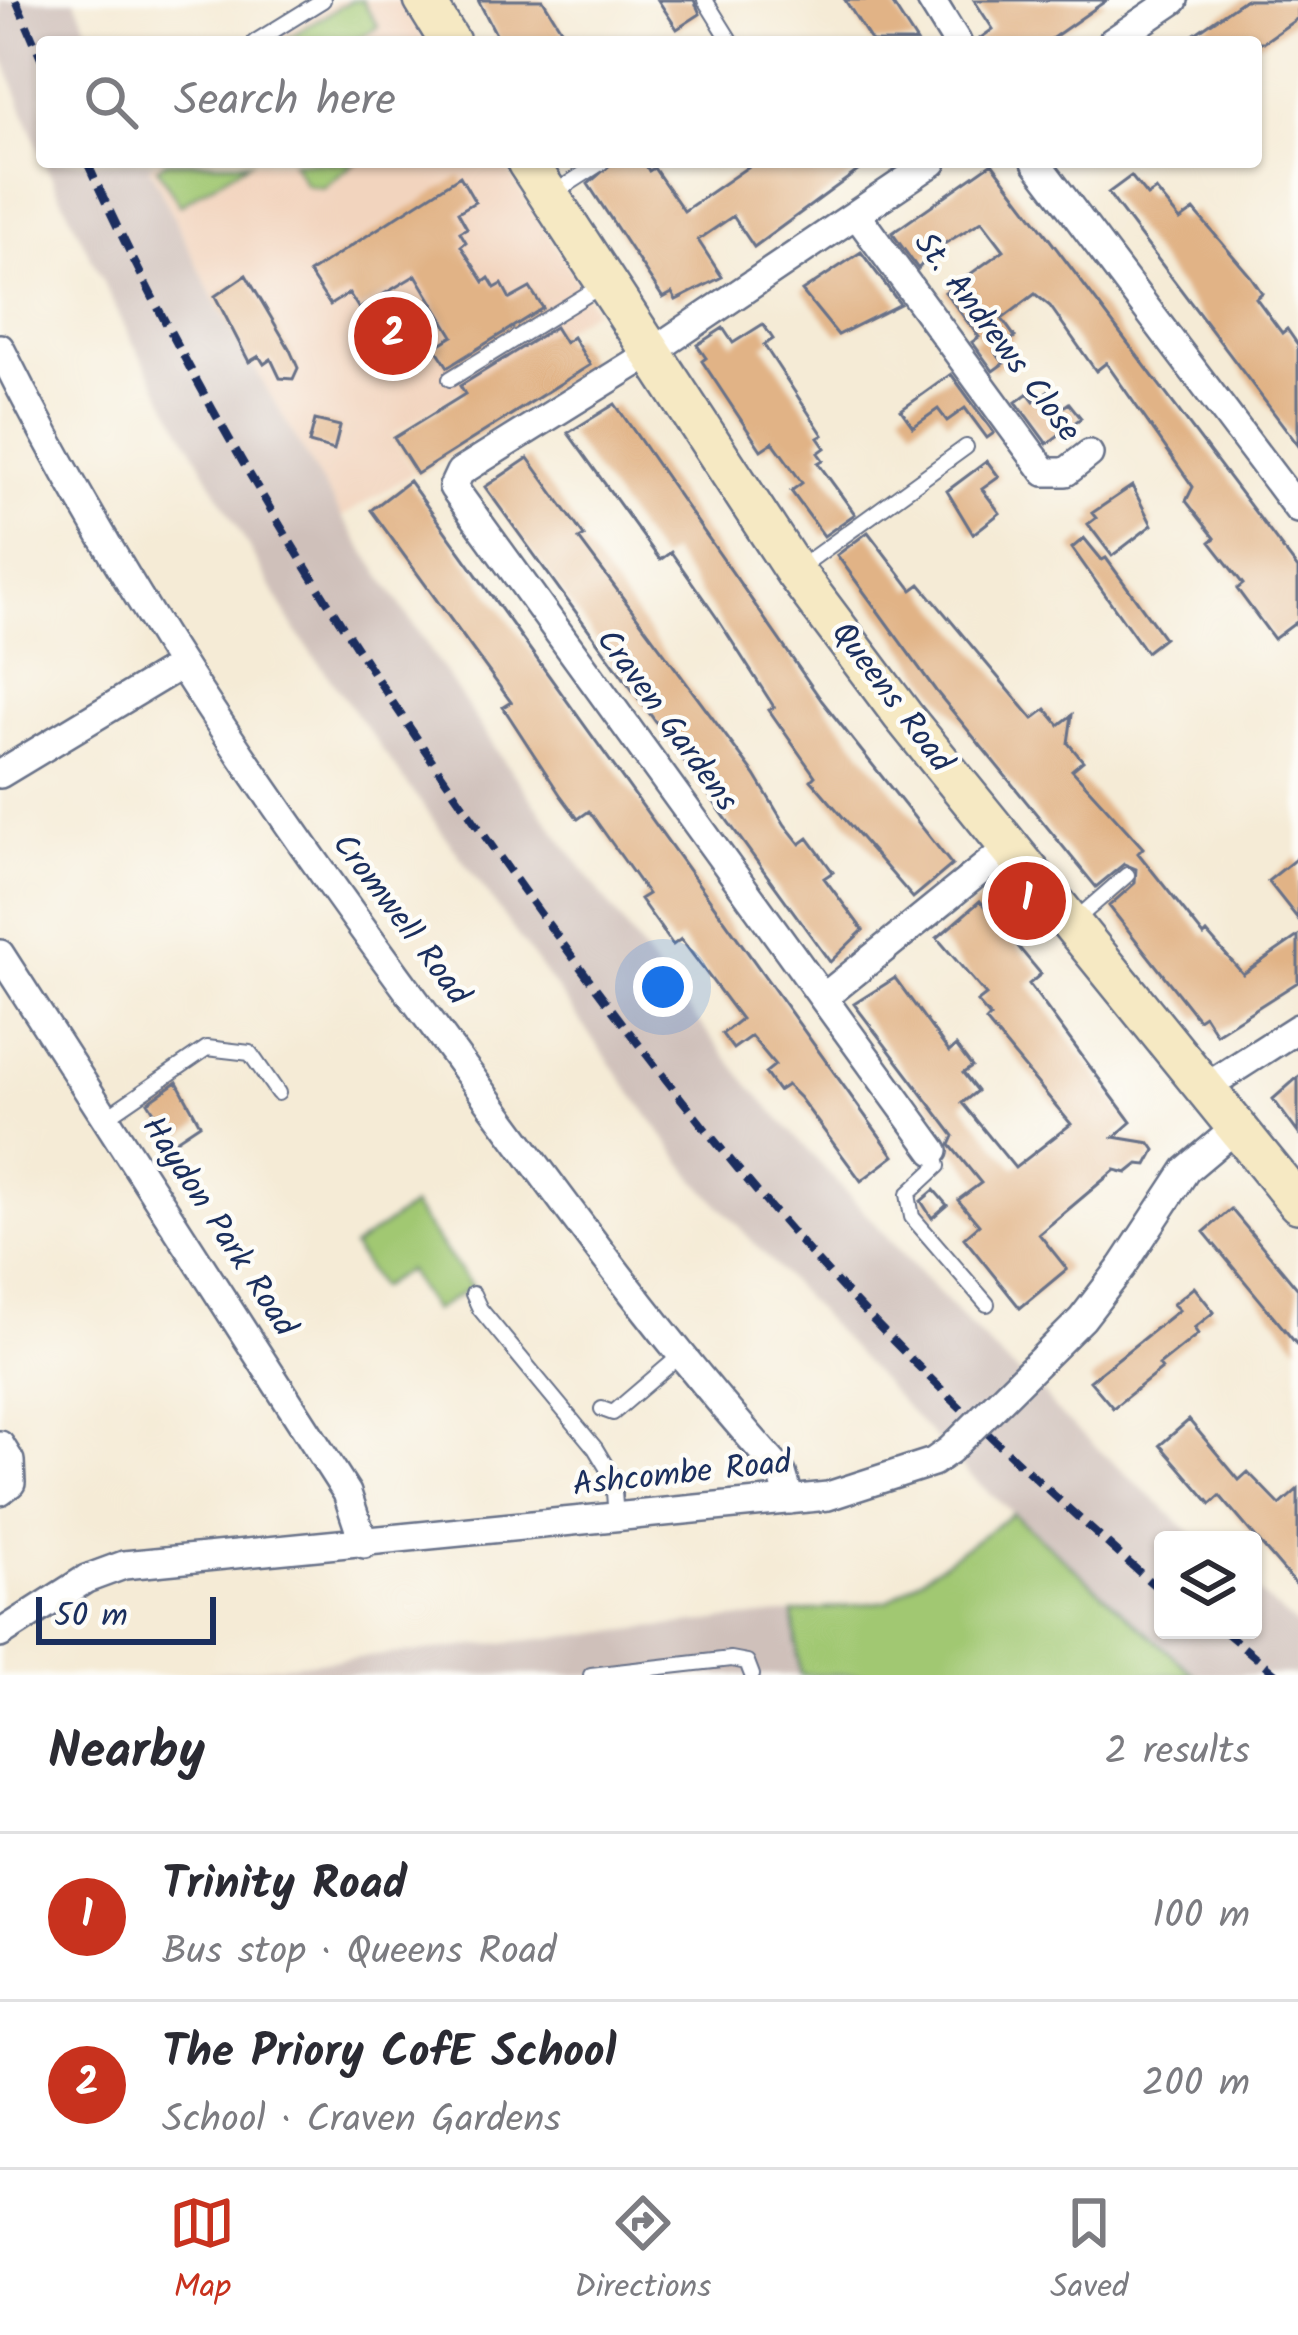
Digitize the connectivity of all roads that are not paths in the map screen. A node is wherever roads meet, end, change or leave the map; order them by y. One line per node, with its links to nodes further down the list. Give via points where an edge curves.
1 (323, 0): 5 (lane)
2 (705, 0): 6 (lane)
3 (931, 0): 7 (street)
4 (1174, 0): 8 (street)
5 (266, 36)
6 (727, 36)
7 (954, 36)
8 (1121, 36)
9 (530, 168): 13 (street, Queens Road)
10 (593, 168): 13 (lane)
11 (924, 168): 14 (street)
12 (1041, 168): 21 (street)
13 (548, 197): 15 (street, Queens Road)
14 (856, 214): 17 (street); 20 (street, St. Andrews Close, via 1045,472 1066,472)
15 (604, 284): 17 (street, Queens Road); 18 (lane)
16 (0, 349): 23 (street, Cromwell Road)
17 (649, 354): 22 (street, Queens Road); 29 (street, Craven Gardens, via 460,472 454,491)
18 (450, 380)
19 (966, 447): 22 (lane)
20 (1089, 454)
21 (1298, 508)
22 (795, 572): 25 (street, Queens Road)
23 (179, 666): 24 (street); 39 (street, Cromwell Road, via 298,844)
24 (0, 774)
25 (1008, 848): 27 (street, Queens Road); 29 (street)
26 (1126, 875): 27 (lane)
27 (1070, 925): 31 (street, Queens Road)
28 (0, 954): 33 (street, Haydon Park Road)
29 (823, 998): 35 (street)
30 (1298, 1028): 31 (street)
31 (1204, 1089): 34 (street, Queens Road)
32 (278, 1093): 33 (lane, via 250,1053 207,1048)
33 (105, 1118): 45 (street, Haydon Park Road, via 347,1493)
34 (1236, 1128): 36 (street, Queens Road); 43 (street, Ashcombe Road, bridge, via 1186,1170 1082,1319 950,1450 860,1488)
35 (934, 1151): 38 (lane, via 938,1166 908,1194 911,1216)
36 (1298, 1203)
37 (473, 1294): 44 (lane, via 595,1448 613,1478)
38 (987, 1304)
39 (681, 1355): 40 (lane, via 613,1413); 43 (street, Cromwell Road, via 782,1473)
40 (602, 1409)
41 (0, 1444): 42 (street, via 11,1484)
42 (0, 1491)
43 (790, 1500): 44 (street, Ashcombe Road)
44 (616, 1519): 45 (street, Ashcombe Road)
45 (364, 1544): 46 (street, Ashcombe Road, via 124,1565 86,1579)
46 (0, 1634)
47 (591, 1675): 48 (lane, via 731,1659 747,1662)
48 (752, 1675)

